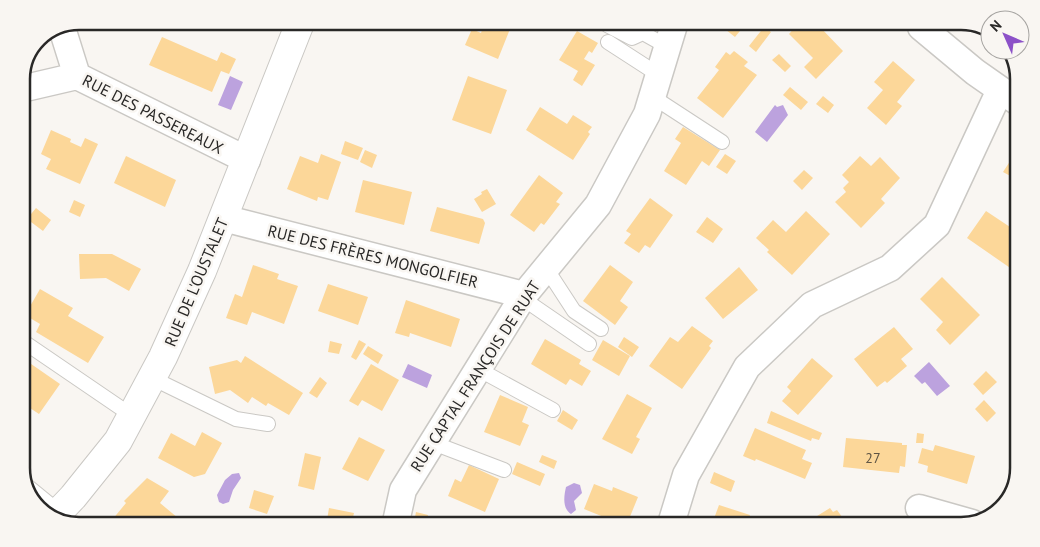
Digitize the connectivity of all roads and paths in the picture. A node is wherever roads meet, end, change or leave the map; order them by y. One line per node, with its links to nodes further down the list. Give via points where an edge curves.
1 (297, 30): 12 (street, RUE DE L'OUSTALET)
2 (617, 30): 5 (lane, via 632,38 643,33)
3 (925, 30): 10 (street)
4 (64, 33): 7 (street, RUE DES PASSEREAUX)
5 (671, 36): 8 (street, RUE CAPTAL FRANÇOIS DE RUAT)
6 (608, 42): 8 (lane)
7 (77, 76): 9 (street); 12 (street, RUE DES PASSEREAUX)
8 (656, 86): 11 (lane); 14 (street, RUE CAPTAL FRANÇOIS DE RUAT, via 647,114 598,205)
9 (30, 87)
10 (1009, 96): 29 (street, via 937,225 890,268 812,305 747,367 686,475)
11 (722, 142)
12 (247, 160): 13 (street, RUE DE L'OUSTALET)
13 (223, 218): 15 (street, RUE DES FRÈRES MONGOLFIER); 20 (street, RUE DE L'OUSTALET)
14 (546, 268): 15 (street, RUE CAPTAL FRANÇOIS DE RUAT); 16 (lane, via 574,310)
15 (523, 296): 17 (lane); 19 (street, RUE CAPTAL FRANÇOIS DE RUAT)
16 (601, 329)
17 (589, 344)
18 (30, 346): 22 (lane)
19 (478, 369): 21 (lane); 24 (street, RUE CAPTAL FRANÇOIS DE RUAT)
20 (152, 378): 22 (street, RUE DE L'OUSTALET); 23 (lane, via 236,419)
21 (553, 410)
22 (131, 415): 27 (street, RUE DE L'OUSTALET, via 118,440)
23 (268, 424)
24 (433, 442): 25 (lane); 28 (street, RUE CAPTAL FRANÇOIS DE RUAT, via 403,490)
25 (504, 470)
26 (920, 508): 30 (street)
27 (58, 512)
28 (397, 517)
29 (673, 517)
30 (951, 517)

